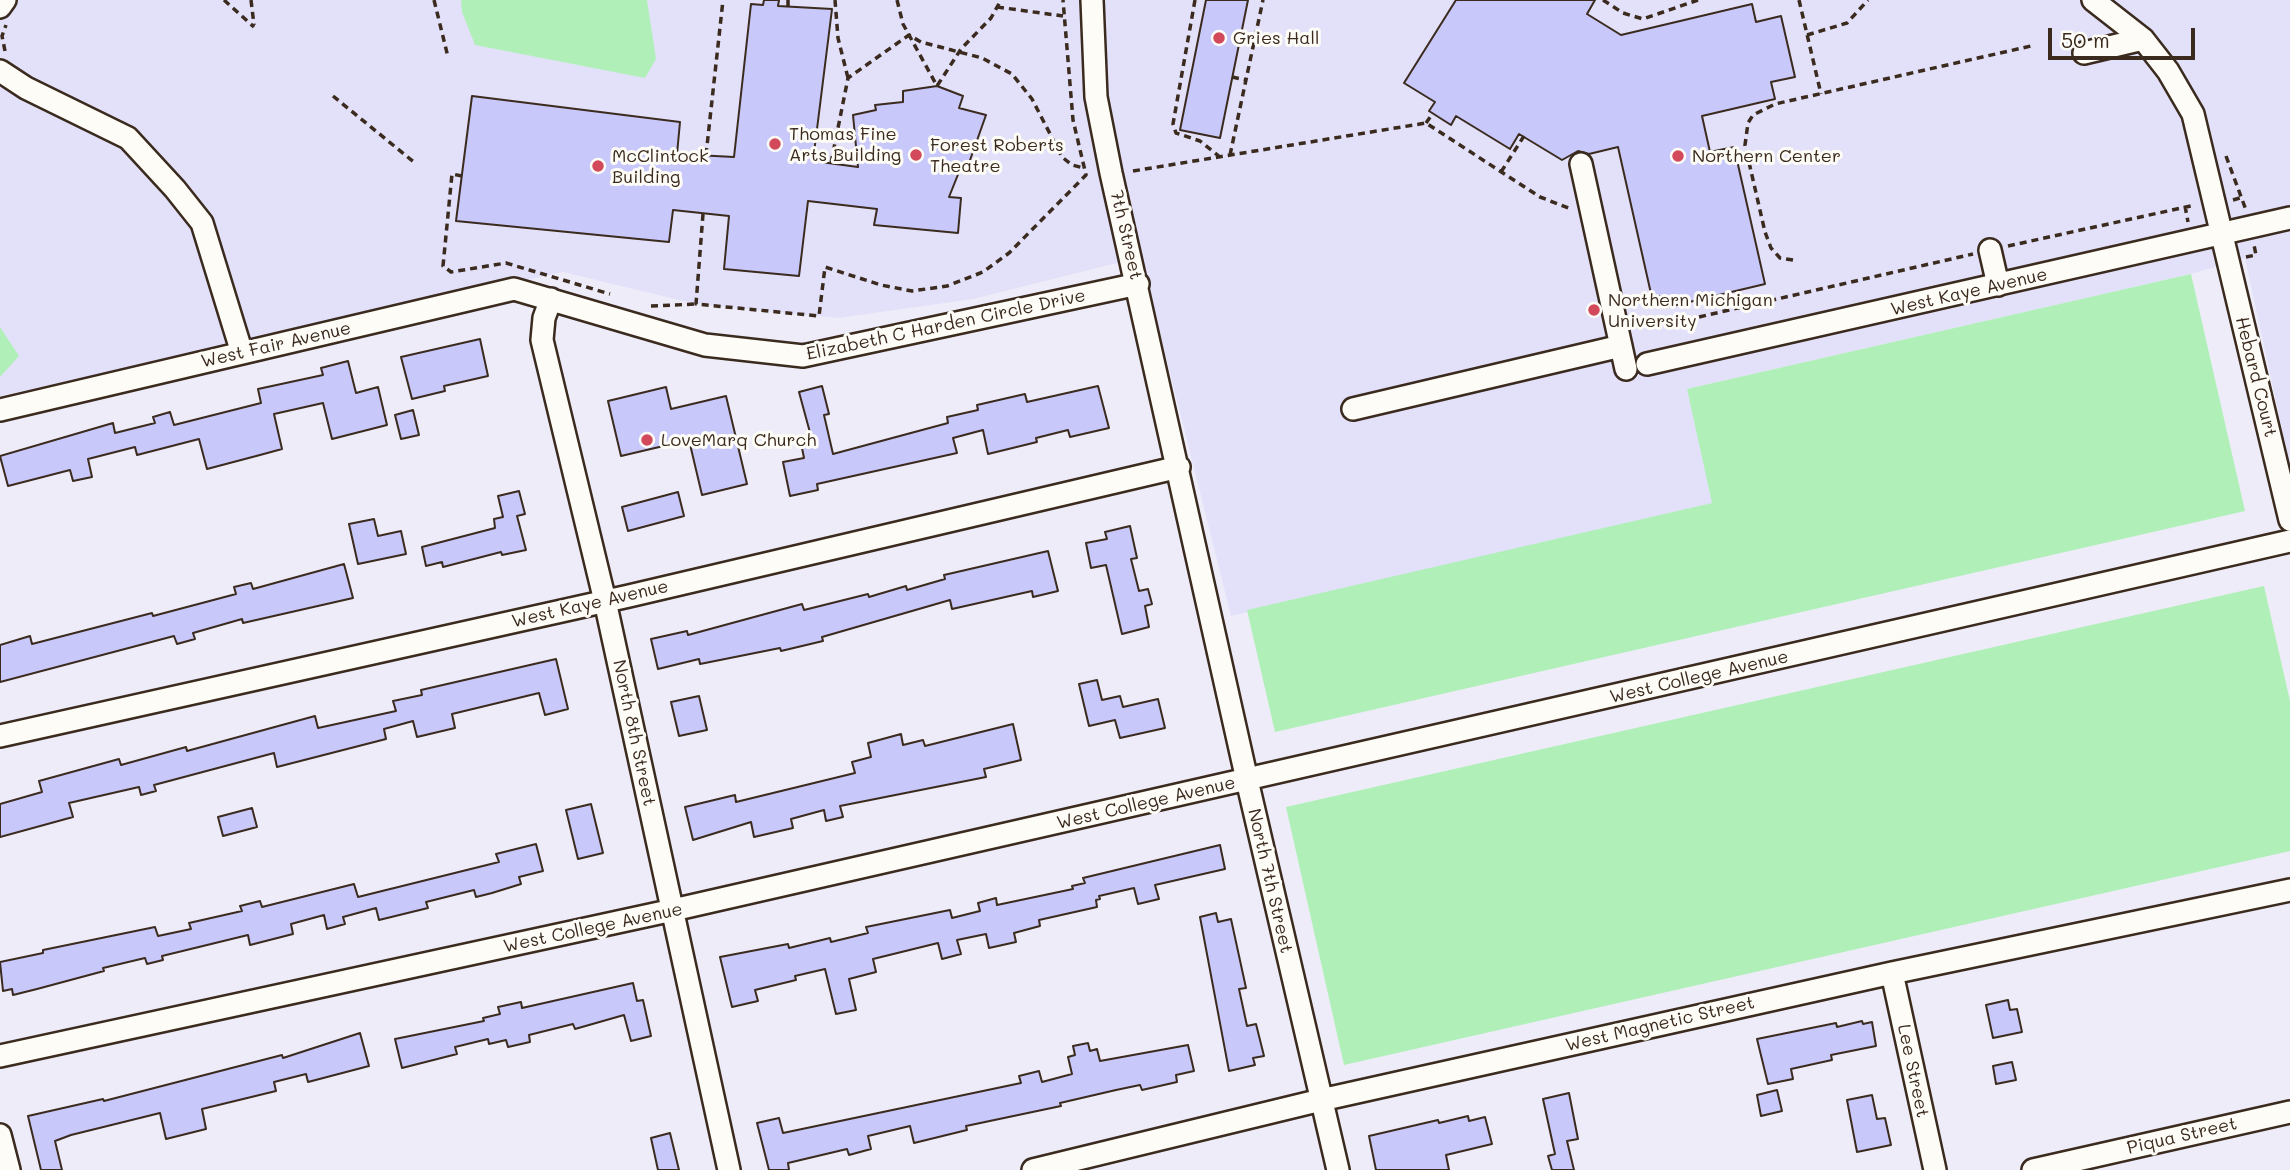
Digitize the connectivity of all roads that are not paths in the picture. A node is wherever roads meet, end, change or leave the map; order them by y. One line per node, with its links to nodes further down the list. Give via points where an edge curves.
1 (1092, 0): 10 (street, 7th Street, via 1096,97)
2 (2093, 0): 3 (street, Hebard Court)
3 (2143, 39): 4 (street); 8 (street, Hebard Court, via 2193,114)
4 (2084, 53)
5 (4, 63): 14 (street, via 26,88 128,138 175,189 202,223)
6 (1581, 164): 13 (street)
7 (2290, 218): 8 (street, West Kaye Avenue)
8 (2221, 235): 11 (street, West Kaye Avenue); 20 (street, Hebard Court)
9 (1990, 250): 11 (street)
10 (1138, 284): 12 (street, Elizabeth C Harden Circle Drive, via 803,356 705,345); 19 (street, 7th Street)
11 (1998, 285): 15 (street, West Kaye Avenue)
12 (551, 299): 14 (street, West Fair Avenue, via 514,289); 22 (street, North 8th Street, via 542,340)
13 (1621, 346): 16 (street); 17 (street)
14 (242, 353): 18 (street, West Fair Avenue)
15 (1647, 364)
16 (1626, 369)
17 (1353, 409)
18 (0, 410)
19 (1179, 467): 22 (street, West Kaye Avenue); 24 (street, North 7th Street)
20 (2290, 520)
21 (2290, 541): 24 (street, West College Avenue)
22 (605, 601): 23 (street, West Kaye Avenue); 26 (street, North 8th Street)
23 (0, 736)
24 (1247, 780): 26 (street, West College Avenue); 29 (street, North 7th Street)
25 (2290, 890): 27 (street, West Magnetic Street)
26 (673, 910): 28 (street, West College Avenue); 33 (street, North 8th Street)
27 (1892, 973): 29 (street, West Magnetic Street); 36 (street, Lee Street)
28 (0, 1056)
29 (1321, 1100): 34 (street, West Magnetic Street); 35 (street, North 7th Street)
30 (2290, 1112): 37 (street, Piqua Street)
31 (0, 1135): 32 (street)
32 (9, 1170)
33 (729, 1170)
34 (1033, 1170)
35 (1338, 1170)
36 (1935, 1170)
37 (2033, 1170)

